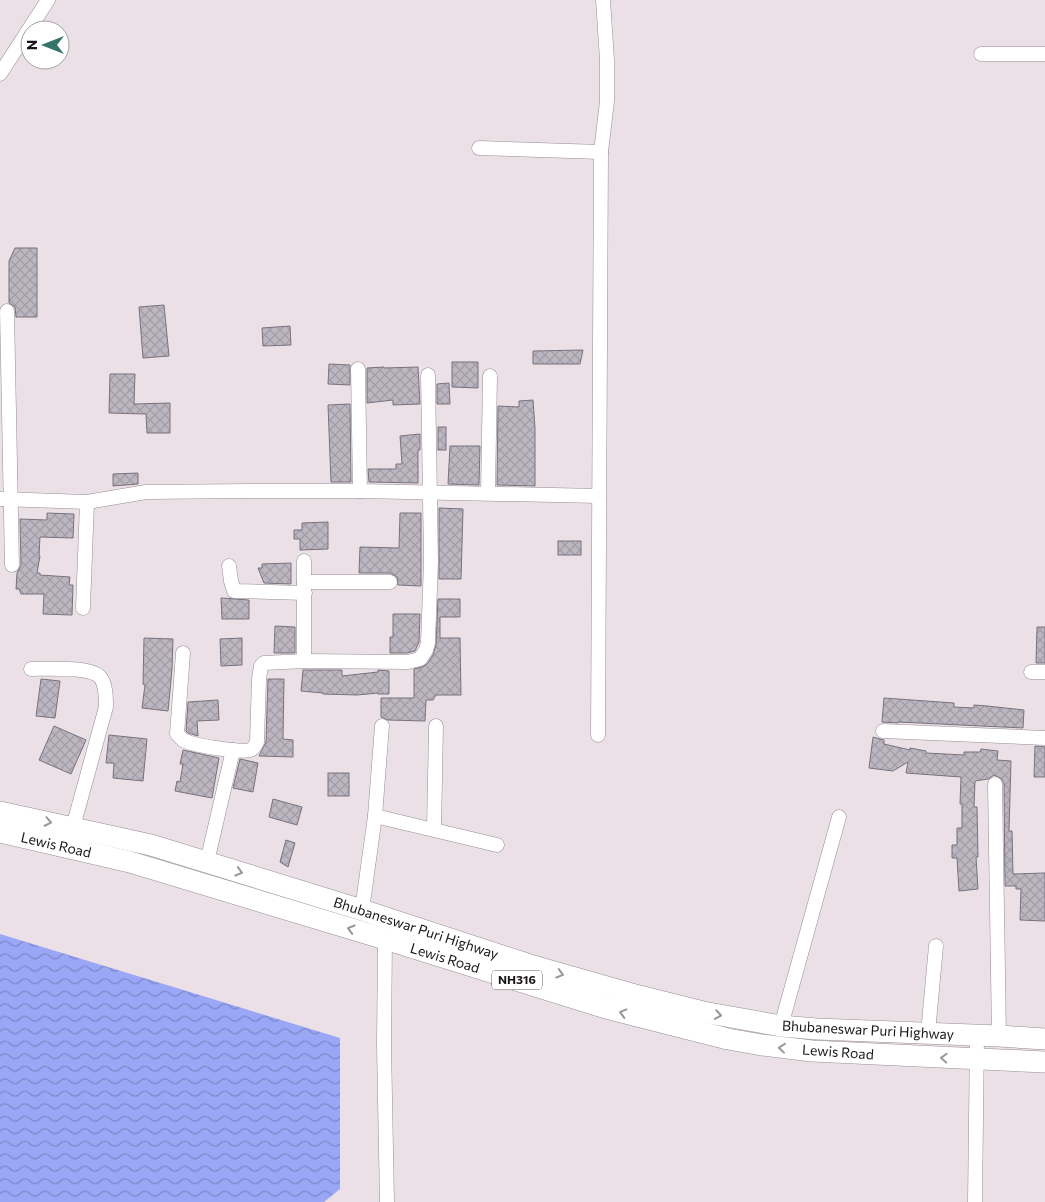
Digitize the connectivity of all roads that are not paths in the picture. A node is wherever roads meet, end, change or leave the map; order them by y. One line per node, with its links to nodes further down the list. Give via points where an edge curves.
1 (48, 0): 5 (street)
2 (603, 0): 7 (street, via 608,100)
3 (981, 54): 4 (street)
4 (1045, 54)
5 (0, 74)
6 (479, 148): 7 (street)
7 (601, 152): 15 (street)
8 (7, 311): 16 (street)
9 (358, 370): 12 (street)
10 (428, 375): 13 (street)
11 (490, 376): 14 (street)
12 (360, 490): 13 (street); 17 (street, via 161,491)
13 (430, 493): 14 (street); 25 (street, via 429,619 424,655 408,662)
14 (488, 493): 15 (street)
15 (599, 496): 30 (street)
16 (6, 499): 17 (street); 19 (street)
17 (87, 502): 23 (street)
18 (304, 561): 22 (street)
19 (12, 565)
20 (229, 566): 22 (street, via 234,591)
21 (390, 582): 22 (street)
22 (305, 588): 25 (street)
23 (84, 608)
24 (183, 653): 32 (street, via 177,734 191,743)
25 (304, 660): 32 (street, via 270,662 261,666 257,742 250,750)
26 (31, 669): 37 (street, via 92,672 100,677 106,694 106,707)
27 (382, 726): 35 (street)
28 (436, 726): 38 (street)
29 (883, 731): 31 (street)
30 (598, 735)
31 (1045, 738)
32 (233, 750): 41 (street)
33 (995, 784): 48 (street)
34 (0, 812): 37 (highway, Bhubaneswar Puri Highway / NH316, one-way to 37)
35 (375, 816): 38 (street); 42 (street)
36 (839, 817): 45 (street)
37 (73, 827): 41 (highway, Bhubaneswar Puri Highway / NH316)
38 (434, 829): 40 (street)
39 (0, 832): 43 (highway, Lewis Road / NH316, one-way to 39, via 130,862)
40 (497, 844)
41 (207, 862): 42 (highway, Bhubaneswar Puri Highway / NH316, one-way to 42)
42 (362, 910): 45 (highway, Bhubaneswar Puri Highway / NH316, one-way to 45, via 631,994 703,1012)
43 (384, 939): 50 (highway, Lewis Road / NH316, one-way to 43, via 812,1051 728,1039 606,1008); 52 (street)
44 (936, 946): 46 (street)
45 (781, 1026): 46 (highway, Bhubaneswar Puri Highway / NH316)
46 (928, 1033): 47 (highway, Bhubaneswar Puri Highway / NH316)
47 (977, 1035): 48 (highway, Bhubaneswar Puri Highway / NH316); 50 (street)
48 (999, 1036): 49 (highway, Bhubaneswar Puri Highway / NH316)
49 (1045, 1040)
50 (977, 1060): 51 (highway, Lewis Road / NH316); 53 (street)
51 (1045, 1062)
52 (388, 1202)
53 (975, 1202)

